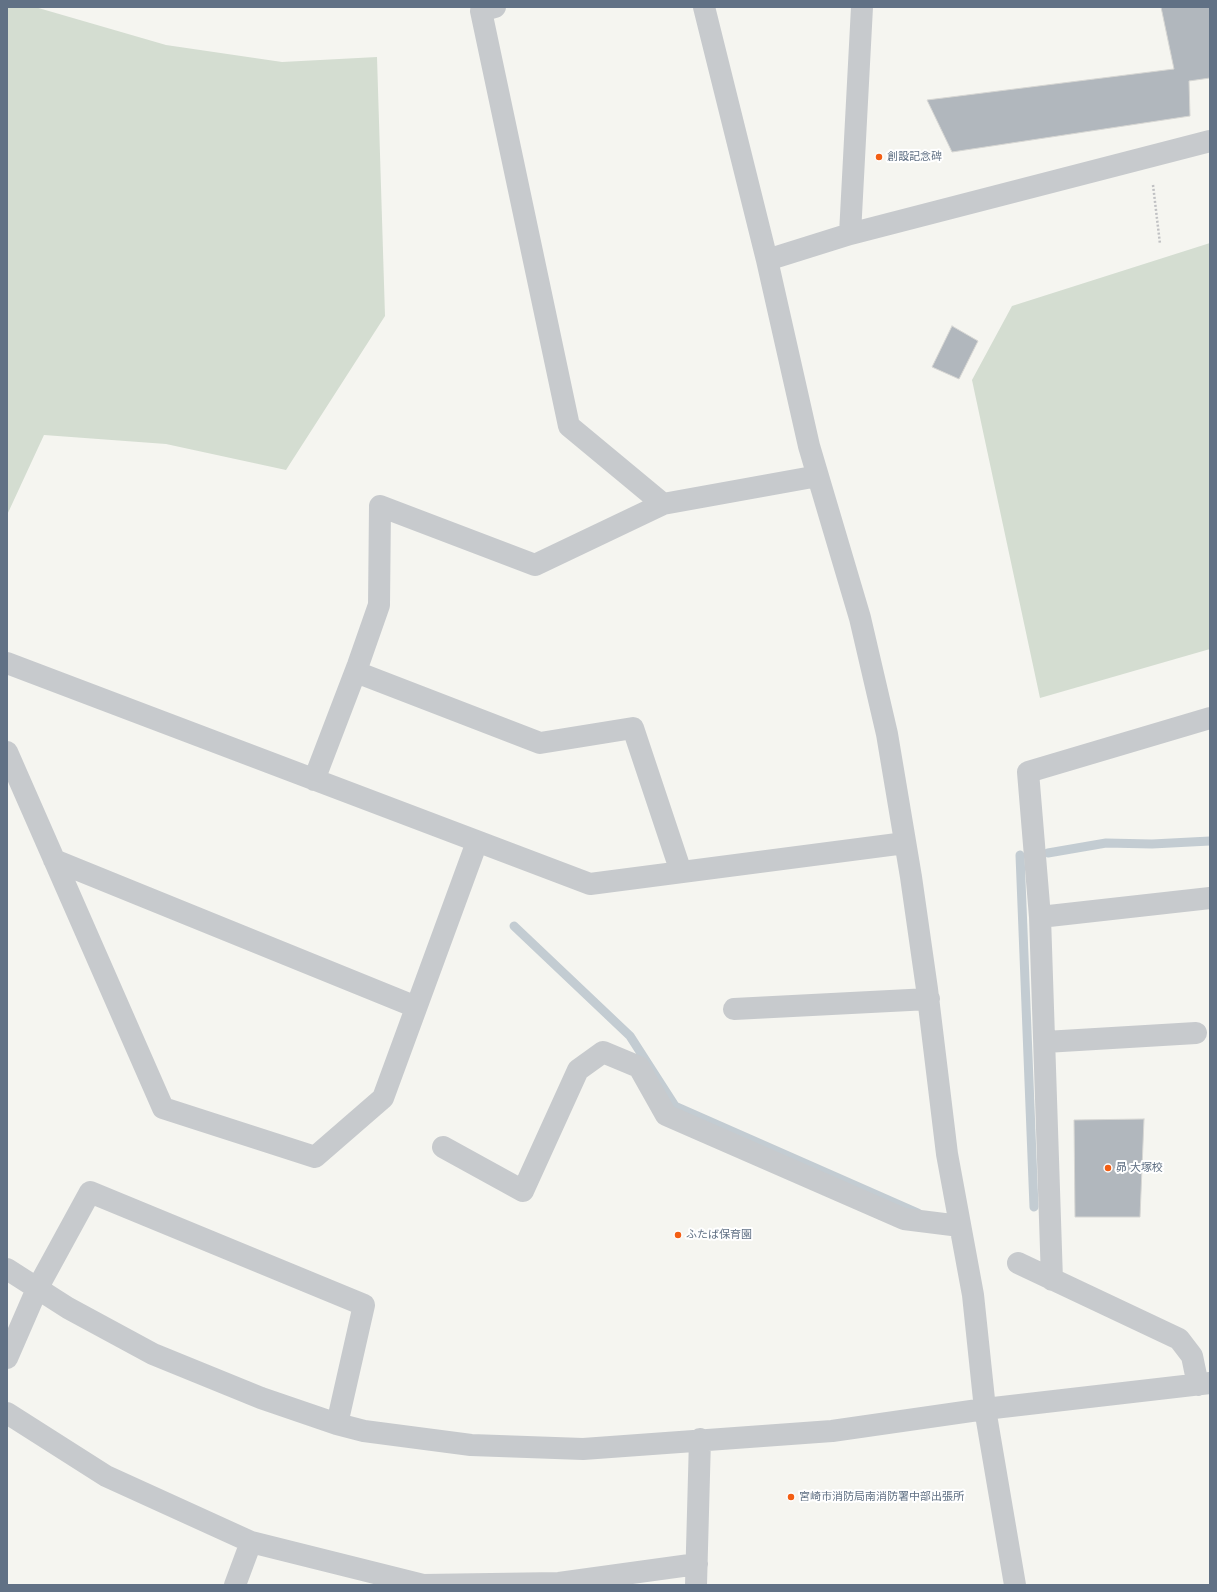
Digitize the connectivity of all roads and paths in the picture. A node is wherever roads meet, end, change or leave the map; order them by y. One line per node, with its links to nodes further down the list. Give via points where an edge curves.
1 (495, 7): 10 (street, via 481,11 570,426)
2 (704, 7): 8 (street)
3 (862, 7): 6 (street)
4 (1210, 141): 6 (street)
5 (1152, 179): 7 (path)
6 (850, 234): 8 (street)
7 (1160, 244)
8 (767, 260): 9 (street)
9 (818, 476): 10 (street); 17 (street, via 860,618 886,734)
10 (663, 504): 12 (street, via 535,564 380,506 379,605)
11 (7, 663): 15 (street)
12 (356, 672): 15 (street); 19 (street, via 540,743 634,728)
13 (1210, 718): 21 (street, via 1028,772)
14 (7, 752): 18 (street)
15 (314, 780): 16 (street)
16 (477, 842): 19 (street, via 590,884); 23 (street)
17 (905, 843): 19 (street); 22 (street)
18 (54, 860): 23 (street); 23 (street, via 163,1108 315,1157 383,1098)
19 (681, 872)
20 (1210, 898): 21 (street)
21 (1040, 917): 26 (street)
22 (929, 999): 24 (street); 28 (street, via 947,1154)
23 (416, 1007)
24 (734, 1010)
25 (1196, 1033): 26 (street)
26 (1044, 1042): 31 (street)
27 (443, 1147): 28 (street, via 523,1191 578,1070 603,1052 639,1067 666,1115 904,1219)
28 (960, 1226): 35 (street, via 973,1295)
29 (1018, 1263): 31 (street)
30 (7, 1269): 32 (street)
31 (1052, 1280): 34 (street, via 1179,1339 1192,1356)
32 (37, 1290): 33 (street); 37 (street, via 153,1354 261,1398); 37 (street, via 90,1192 364,1305)
33 (7, 1358)
34 (1204, 1384): 35 (street)
35 (985, 1409): 38 (street, via 832,1430); 43 (street)
36 (7, 1413): 39 (street, via 106,1476)
37 (337, 1424): 38 (street, via 364,1431 471,1445 584,1449)
38 (700, 1440): 40 (street)
39 (251, 1542): 41 (street); 42 (street)
40 (696, 1575): 42 (street, via 559,1583)
41 (235, 1585)
42 (423, 1585)
43 (1015, 1585)

